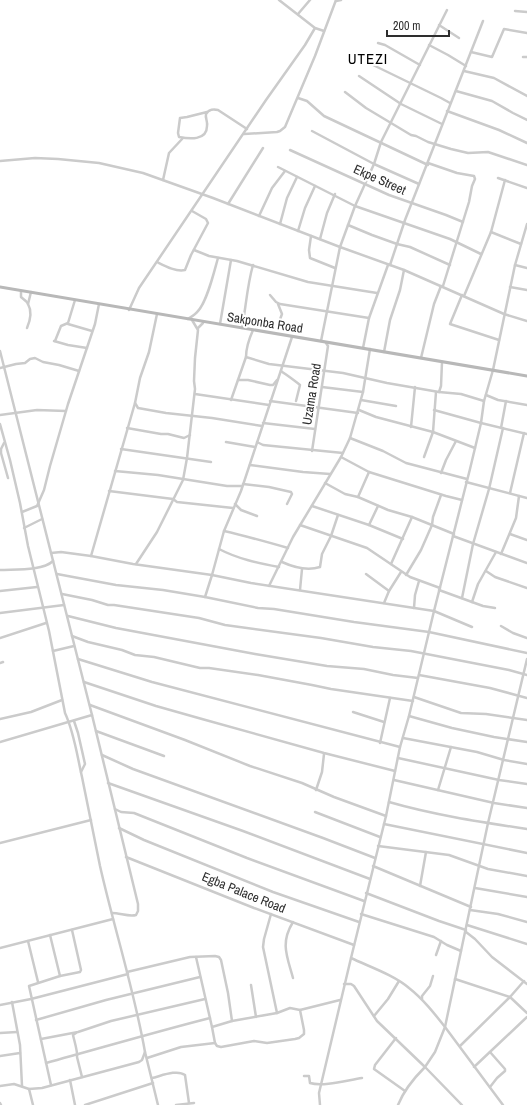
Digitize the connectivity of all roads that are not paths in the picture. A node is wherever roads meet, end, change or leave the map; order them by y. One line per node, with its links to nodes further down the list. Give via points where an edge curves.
1 (310, 0): 8 (street)
2 (336, 0): 3 (street); 12 (street)
3 (341, 0)
4 (282, 1): 8 (street)
5 (447, 10): 10 (street)
6 (514, 11): 7 (street)
7 (527, 12)
8 (298, 14): 11 (street)
9 (483, 21): 17 (street)
10 (439, 25): 14 (street); 16 (street)
11 (315, 28): 12 (street); 37 (street)
12 (324, 31): 29 (street)
13 (527, 33): 17 (street, via 504,29 492,57)
14 (460, 38)
15 (378, 43): 21 (street)
16 (429, 45): 21 (street); 22 (street)
17 (471, 52): 22 (street)
18 (523, 57): 19 (street)
19 (527, 57)
20 (371, 64): 25 (street)
21 (420, 65): 25 (street)
22 (466, 66): 23 (street)
23 (464, 71): 26 (street); 28 (street, via 497,79)
24 (359, 76): 31 (street)
25 (411, 84): 30 (street); 31 (street)
26 (456, 90): 30 (street); 34 (street, via 492,100)
27 (345, 92): 35 (street)
28 (527, 96)
29 (298, 98): 39 (street, via 283,129 277,132); 41 (street, via 307,101 324,116)
30 (450, 103): 32 (street)
31 (401, 104): 35 (street); 36 (street)
32 (447, 111): 36 (street); 42 (street)
33 (207, 112): 37 (street, via 218,110); 40 (street, via 207,128 204,135); 40 (street, via 180,118 178,134)
34 (527, 120)
35 (391, 122): 41 (street); 43 (street, via 407,134)
36 (442, 124): 43 (street)
37 (247, 129): 39 (street)
38 (312, 130): 47 (street)
39 (244, 134): 60 (street)
40 (183, 138): 54 (street, via 169,153)
41 (381, 142): 47 (street); 48 (street)
42 (527, 143)
43 (435, 144): 48 (street); 49 (street, via 462,152 488,152)
44 (263, 148): 62 (street)
45 (290, 150): 56 (street, Ekpe Street)
46 (0, 161): 54 (street, via 35,158 99,163)
47 (374, 164): 56 (street); 57 (street)
48 (428, 164): 57 (street); 67 (street, via 475,177)
49 (527, 165)
50 (278, 167): 51 (street)
51 (285, 171): 52 (street); 66 (street, via 272,188)
52 (297, 177): 58 (street); 69 (street, via 287,198)
53 (498, 178): 55 (street)
54 (163, 180): 60 (street)
55 (505, 180): 59 (street); 73 (street)
56 (365, 184): 63 (street, Ekpe Street); 64 (street)
57 (419, 184): 63 (street)
58 (315, 186): 61 (street); 72 (street)
59 (527, 188)
60 (203, 194): 62 (street); 65 (street)
61 (335, 194): 64 (street); 75 (street)
62 (228, 204): 66 (street)
63 (412, 204): 67 (street, Ekpe Street); 68 (street)
64 (355, 206): 68 (street); 71 (street)
65 (192, 211): 80 (street, via 208,223); 84 (street)
66 (259, 216): 69 (street)
67 (463, 222): 76 (street)
68 (404, 223): 76 (street); 77 (street)
69 (280, 224): 72 (street)
70 (527, 224): 78 (street)
71 (348, 225): 77 (street); 79 (street)
72 (298, 231): 74 (street)
73 (491, 232): 78 (street); 81 (street)
74 (311, 236): 75 (street); 89 (street, via 308,254 310,258)
75 (320, 239): 79 (street)
76 (457, 242): 81 (street); 87 (street)
77 (397, 244): 86 (street); 87 (street)
78 (522, 244): 88 (street)
79 (340, 247): 86 (street); 89 (street)
80 (194, 250): 82 (street); 84 (street, via 184,271)
81 (481, 254): 101 (street)
82 (218, 258): 83 (street); 111 (street, via 200,309)
83 (231, 260): 85 (street); 116 (street)
84 (158, 262): 106 (street, via 136,293)
85 (253, 265): 92 (street, via 308,282); 120 (street)
86 (389, 265): 91 (street); 99 (street)
87 (450, 265): 93 (street)
88 (515, 265): 90 (street); 95 (street)
89 (335, 268): 92 (street)
90 (527, 268)
91 (404, 270): 93 (street); 131 (street)
92 (331, 286): 99 (street); 107 (street)
93 (442, 286): 101 (street); 133 (street, via 434,304)
94 (0, 287): 97 (main road, Sakponba Road)
95 (510, 287): 96 (street); 109 (street)
96 (527, 290)
97 (21, 291): 98 (main road, Sakponba Road); 103 (street, via 21,296)
98 (31, 292): 102 (main road, Sakponba Road); 103 (street)
99 (377, 293): 110 (street)
100 (270, 295): 105 (street)
101 (463, 296): 109 (street); 124 (street, via 450,324)
102 (74, 300): 104 (main road, Sakponba Road); 115 (street)
103 (28, 304): 118 (street, via 30,313)
104 (99, 304): 106 (main road, Sakponba Road); 122 (street)
105 (278, 304): 107 (street); 117 (street, via 282,314)
106 (129, 310): 108 (main road, Sakponba Road)
107 (327, 313): 110 (street); 125 (street)
108 (156, 314): 111 (main road, Sakponba Road); 157 (street)
109 (504, 314): 113 (street); 124 (street)
110 (369, 318): 128 (street)
111 (188, 319): 112 (main road, Sakponba Road)
112 (192, 320): 116 (main road, Sakponba Road); 119 (street)
113 (527, 321)
114 (203, 323): 119 (street)
115 (67, 324): 122 (street); 127 (street, via 61,326 54,341)
116 (220, 325): 120 (main road, Sakponba Road)
117 (278, 325)
118 (27, 328)
119 (197, 328): 150 (street)
120 (242, 328): 121 (main road, Sakponba Road)
121 (253, 330): 123 (main road, Sakponba Road); 132 (street)
122 (92, 331): 127 (street)
123 (292, 336): 125 (main road, Sakponba Road); 135 (street)
124 (499, 340): 139 (street)
125 (320, 341): 126 (main road, Sakponba Road)
126 (326, 342): 128 (main road, Sakponba Road); 138 (street, Uzama Road, via 328,346)
127 (87, 348): 140 (street)
128 (363, 348): 129 (main road, Sakponba Road)
129 (370, 349): 131 (main road, Sakponba Road); 143 (street)
130 (0, 351): 136 (street)
131 (384, 352): 133 (main road, Sakponba Road)
132 (246, 357): 135 (street); 144 (street)
133 (421, 358): 134 (main road, Sakponba Road)
134 (442, 362): 139 (main road, Sakponba Road); 149 (street, via 441,387)
135 (283, 365): 138 (street); 141 (street)
136 (4, 367): 137 (street); 140 (street, via 25,363 34,358); 165 (street)
137 (0, 368)
138 (324, 370): 143 (street); 146 (street, Uzama Road)
139 (493, 370): 142 (main road, Sakponba Road); 151 (street)
140 (79, 371): 163 (street)
141 (281, 371): 145 (street); 154 (street, via 300,385)
142 (527, 376)
143 (365, 378): 147 (street); 148 (street)
144 (238, 380): 145 (street, via 270,385); 152 (street)
145 (278, 380): 158 (street)
146 (322, 387): 148 (street); 161 (street, Uzama Road)
147 (415, 387): 149 (street); 171 (street)
148 (363, 392): 153 (street)
149 (438, 392): 155 (street, via 461,394); 162 (street)
150 (195, 394): 152 (street); 167 (street)
151 (486, 395): 155 (street); 156 (street)
152 (232, 400): 158 (street)
153 (361, 400): 160 (street); 164 (street)
154 (296, 401)
155 (484, 401): 168 (street)
156 (506, 401): 159 (street); 173 (street)
157 (135, 403): 167 (street, via 138,408); 172 (street)
158 (270, 403): 161 (street); 170 (street)
159 (527, 405)
160 (396, 406)
161 (318, 408): 164 (street); 174 (street, Uzama Road)
162 (434, 410): 168 (street); 175 (street)
163 (66, 411): 165 (street, via 37,410); 214 (street)
164 (358, 412): 171 (street); 178 (street)
165 (15, 413): 166 (street); 214 (street)
166 (0, 415)
167 (192, 416): 170 (street); 177 (street)
168 (481, 423): 173 (street); 185 (street)
169 (0, 424): 182 (street)
170 (263, 425): 174 (street); 181 (street)
171 (411, 427): 175 (street)
172 (127, 428): 177 (street, via 184,438); 186 (street)
173 (502, 428): 176 (street); 203 (street)
174 (315, 429): 187 (street, Uzama Road)
175 (433, 432): 179 (street); 190 (street)
176 (525, 433): 205 (street)
177 (190, 435): 191 (street)
178 (350, 438): 188 (street); 196 (street, via 406,463)
179 (456, 441): 185 (street); 196 (street)
180 (226, 442): 184 (street)
181 (257, 442): 184 (street); 187 (street)
182 (5, 443): 183 (street); 218 (street)
183 (1, 447): 198 (street)
184 (255, 447): 193 (street)
185 (475, 448): 200 (street)
186 (121, 449): 191 (street); 194 (street)
187 (312, 451): 188 (street)
188 (343, 453): 189 (street)
189 (341, 457): 195 (street); 197 (street)
190 (424, 457)
191 (187, 458): 192 (street); 199 (street)
192 (211, 462)
193 (250, 465): 197 (street); 202 (street)
194 (115, 471): 199 (street); 204 (street)
195 (369, 472): 206 (street); 209 (street)
196 (441, 473): 200 (street)
197 (330, 474): 201 (street)
198 (8, 478)
199 (183, 480): 202 (street, via 227,486); 208 (street)
200 (466, 480): 203 (street); 211 (street)
201 (325, 483): 209 (street); 215 (street)
202 (243, 485): 212 (street); 213 (street, via 269,486 291,492)
203 (489, 489): 205 (street); 233 (street)
204 (109, 491): 208 (street); 239 (street)
205 (510, 493): 207 (street)
206 (441, 495): 211 (street); 225 (street)
207 (519, 496): 210 (street); 228 (street, via 516,518)
208 (173, 498): 217 (street, via 178,502); 243 (street, via 157,532)
209 (358, 498): 216 (street)
210 (527, 498)
211 (462, 500): 229 (street)
212 (235, 504): 217 (street); 220 (street, via 241,510)
213 (287, 504)
214 (38, 505): 218 (street); 222 (street)
215 (312, 506): 219 (street); 223 (street)
216 (378, 506): 221 (street); 224 (street)
217 (233, 508): 227 (street)
218 (22, 512): 226 (street)
219 (338, 515): 224 (street); 230 (street)
220 (257, 516)
221 (412, 517): 225 (street); 231 (street)
222 (42, 518): 226 (street); 237 (street)
223 (300, 525): 230 (street); 234 (street)
224 (369, 525): 231 (street)
225 (432, 525): 229 (street); 254 (street)
226 (24, 528): 246 (street)
227 (224, 531): 234 (street); 235 (street)
228 (510, 534): 232 (street); 238 (street)
229 (453, 535): 233 (street); 259 (street)
230 (331, 536): 244 (street, via 367,548); 247 (street, via 322,554 320,568)
231 (403, 539): 244 (street)
232 (527, 540)
233 (473, 544): 236 (street); 265 (street)
234 (288, 548): 241 (street)
235 (219, 549): 245 (street, via 247,561); 253 (street)
236 (496, 552): 238 (street); 249 (street)
237 (52, 553): 239 (street); 240 (street)
238 (501, 554): 242 (street)
239 (91, 556): 243 (street)
240 (54, 561): 246 (street); 251 (street)
241 (281, 562): 245 (street); 247 (street)
242 (527, 563)
243 (136, 564): 253 (street)
244 (391, 564): 250 (street)
245 (279, 567): 256 (street)
246 (34, 568): 248 (street); 257 (street)
247 (302, 568): 260 (street)
248 (0, 570)
249 (486, 571): 258 (street, via 495,577); 266 (street)
250 (401, 572): 254 (street); 262 (street)
251 (57, 574): 263 (street); 264 (street)
252 (366, 574): 262 (street)
253 (212, 575): 256 (street); 264 (street)
254 (406, 575): 255 (street)
255 (419, 581): 259 (street); 270 (street)
256 (269, 586): 260 (street)
257 (37, 587): 261 (street); 269 (street)
258 (527, 588)
259 (440, 589): 265 (street); 272 (street)
260 (300, 590): 267 (street)
261 (0, 591)
262 (389, 591): 267 (street)
263 (62, 594): 268 (street); 285 (street, via 108,606)
264 (205, 597): 278 (street, via 258,608)
265 (462, 598): 266 (street)
266 (472, 602): 271 (street)
267 (384, 603): 270 (street)
268 (64, 604): 269 (street); 274 (street)
269 (42, 608): 273 (street); 275 (street)
270 (414, 608): 272 (street)
271 (495, 608)
272 (434, 611): 277 (street); 278 (street)
273 (0, 613)
274 (68, 616): 279 (street); 289 (street, via 116,628 255,654 393,675)
275 (46, 623): 280 (street); 283 (street)
276 (501, 626): 281 (street)
277 (472, 627)
278 (429, 632): 284 (street); 285 (street)
279 (72, 636): 282 (street); 293 (street, via 135,655 200,668 258,675)
280 (0, 638)
281 (527, 638)
282 (74, 646): 283 (street); 286 (street)
283 (53, 650): 295 (street)
284 (527, 653)
285 (423, 654): 288 (street); 289 (street)
286 (78, 659): 290 (street); 312 (street, via 159,684)
287 (527, 659): 288 (street)
288 (526, 675): 291 (street)
289 (418, 676): 291 (street, via 490,688); 292 (street)
290 (84, 682): 297 (street); 315 (street, via 156,706)
291 (519, 696): 294 (street); 301 (street)
292 (414, 697): 296 (street); 301 (street, via 461,713)
293 (390, 698): 296 (street); 306 (street)
294 (527, 698)
295 (62, 700): 302 (street, via 31,712); 305 (street, via 64,713)
296 (413, 701): 300 (street)
297 (90, 705): 299 (street); 328 (street)
298 (353, 712): 306 (street)
299 (92, 715): 304 (street); 307 (street)
300 (409, 716): 308 (street); 309 (street, via 452,728)
301 (514, 718): 303 (street); 309 (street)
302 (0, 719)
303 (527, 720)
304 (74, 721): 305 (street); 323 (street, via 85,764)
305 (69, 722): 310 (street); 323 (street)
306 (384, 722): 312 (street)
307 (96, 731): 316 (street); 317 (street)
308 (403, 738): 313 (street); 314 (street)
309 (509, 738): 311 (street); 319 (street)
310 (0, 742)
311 (527, 742)
312 (380, 743): 314 (street)
313 (450, 747): 319 (street); 321 (street)
314 (400, 748): 318 (street)
315 (324, 754): 322 (street); 328 (street)
316 (102, 755): 326 (street); 348 (street, via 132,769)
317 (164, 756)
318 (398, 758): 321 (street); 322 (street)
319 (504, 760): 320 (street); 325 (street)
320 (527, 764)
321 (444, 768): 325 (street); 329 (street)
322 (395, 771): 324 (street)
323 (81, 772): 336 (street)
324 (394, 780): 329 (street); 330 (street)
325 (500, 780): 327 (street); 331 (street)
326 (108, 783): 333 (street); 352 (street)
327 (527, 784)
328 (316, 790): 335 (street)
329 (438, 790): 331 (street)
330 (389, 802): 335 (street); 337 (street)
331 (494, 803): 332 (street); 337 (street)
332 (527, 808)
333 (115, 809): 339 (street); 357 (street, via 134,813)
334 (315, 812): 341 (street)
335 (386, 816): 338 (street)
336 (91, 820): 342 (street); 359 (street)
337 (488, 823): 340 (street); 343 (street)
338 (384, 824): 341 (street); 343 (street)
339 (119, 828): 347 (street); 364 (street, via 273,892)
340 (527, 829)
341 (380, 836): 344 (street)
342 (0, 843)
343 (484, 845): 346 (street); 350 (street)
344 (378, 846): 345 (street); 348 (street)
345 (426, 852): 350 (street, via 449,855); 353 (street)
346 (527, 853)
347 (126, 857): 359 (street, via 138,910 134,916); 360 (street, Egba Palace Road)
348 (375, 858): 349 (street)
349 (373, 866): 352 (street); 353 (street)
350 (480, 866): 351 (street); 354 (street)
351 (527, 876)
352 (370, 879): 355 (street)
353 (420, 886): 358 (street)
354 (475, 888): 356 (street); 358 (street)
355 (366, 893): 357 (street); 368 (street)
356 (527, 898)
357 (364, 901): 361 (street)
358 (471, 908): 365 (street); 366 (street)
359 (112, 913): 362 (street)
360 (271, 914): 363 (street, Egba Palace Road); 400 (street, via 263,946)
361 (361, 914): 364 (street); 371 (street)
362 (113, 919): 367 (street); 379 (street)
363 (293, 922): 373 (street, Egba Palace Road); 383 (street, via 285,950)
364 (360, 922): 373 (street)
365 (527, 922)
366 (467, 925): 368 (street); 372 (street)
367 (72, 930): 369 (street); 380 (street, via 81,970)
368 (466, 931): 375 (street); 386 (street, via 492,957)
369 (50, 935): 370 (street); 380 (street)
370 (28, 941): 374 (street); 387 (street)
371 (441, 941): 375 (street); 376 (street)
372 (527, 944)
373 (354, 945): 378 (street)
374 (0, 948)
375 (461, 951): 384 (street)
376 (436, 955)
377 (196, 957): 379 (street); 382 (street); 408 (street, via 215,956 221,960)
378 (351, 958): 385 (street); 388 (street)
379 (127, 973): 391 (street); 393 (street)
380 (60, 976): 387 (street)
381 (433, 976): 396 (street)
382 (200, 977): 391 (street); 394 (street)
383 (293, 978)
384 (455, 979): 392 (street); 411 (street)
385 (399, 981): 396 (street); 403 (street)
386 (524, 981): 389 (street); 392 (street)
387 (38, 982): 393 (street, via 29,986)
388 (344, 984): 395 (street); 403 (street, via 354,986)
389 (527, 984)
390 (251, 986): 404 (street)
391 (132, 994): 402 (street); 407 (street)
392 (510, 997): 401 (street); 418 (street)
393 (31, 999): 397 (street); 407 (street)
394 (205, 999): 402 (street); 406 (street)
395 (340, 1000): 399 (street); 436 (street)
396 (422, 1000): 411 (street)
397 (12, 1002): 398 (street); 412 (street)
398 (0, 1005)
399 (300, 1010): 400 (street, via 290,1008); 417 (street, via 304,1033 299,1038 254,1041 221,1047)
400 (277, 1012): 404 (street)
401 (527, 1013)
402 (137, 1016): 414 (street); 416 (street)
403 (374, 1016): 415 (street)
404 (256, 1017): 408 (street)
405 (527, 1017): 421 (street)
406 (210, 1018): 410 (street); 414 (street)
407 (36, 1020): 416 (street)
408 (232, 1021): 410 (street)
409 (107, 1023): 422 (street, via 73,1035)
410 (212, 1027): 417 (street)
411 (445, 1027): 418 (street); 428 (street, via 435,1052)
412 (17, 1032): 413 (street); 419 (street)
413 (0, 1033)
414 (142, 1035): 420 (street); 422 (street)
415 (396, 1038): 428 (street); 442 (street, via 374,1069)
416 (41, 1039): 426 (street)
417 (215, 1042): 424 (street, via 181,1047)
418 (460, 1046): 429 (street)
419 (20, 1052): 423 (street); 439 (street)
420 (145, 1052): 424 (street); 425 (street)
421 (490, 1052): 429 (street); 440 (street, via 505,1068)
422 (78, 1054): 426 (street); 431 (street)
423 (0, 1056)
424 (147, 1058): 427 (street)
425 (142, 1060): 427 (street); 431 (street)
426 (46, 1063): 437 (street)
427 (148, 1063): 432 (street)
428 (425, 1067): 442 (street); 452 (street)
429 (474, 1067): 440 (street)
430 (304, 1076): 436 (street, via 309,1076 310,1083)
431 (82, 1077): 434 (street)
432 (152, 1078): 435 (street); 443 (street, via 176,1073 185,1074)
433 (362, 1078): 436 (street)
434 (70, 1080): 437 (street); 446 (street)
435 (153, 1083): 447 (street); 448 (street)
436 (321, 1084): 450 (street)
437 (51, 1085): 441 (street)
438 (0, 1086): 439 (street)
439 (22, 1086): 441 (street)
440 (490, 1087): 453 (street)
441 (29, 1089): 445 (street)
442 (405, 1091): 451 (street)
443 (189, 1103): 444 (street); 449 (street)
444 (194, 1103)
445 (33, 1105)
446 (75, 1105)
447 (85, 1105)
448 (158, 1105)
449 (176, 1105)
450 (320, 1105)
451 (398, 1105)
452 (462, 1105)
453 (503, 1105)

